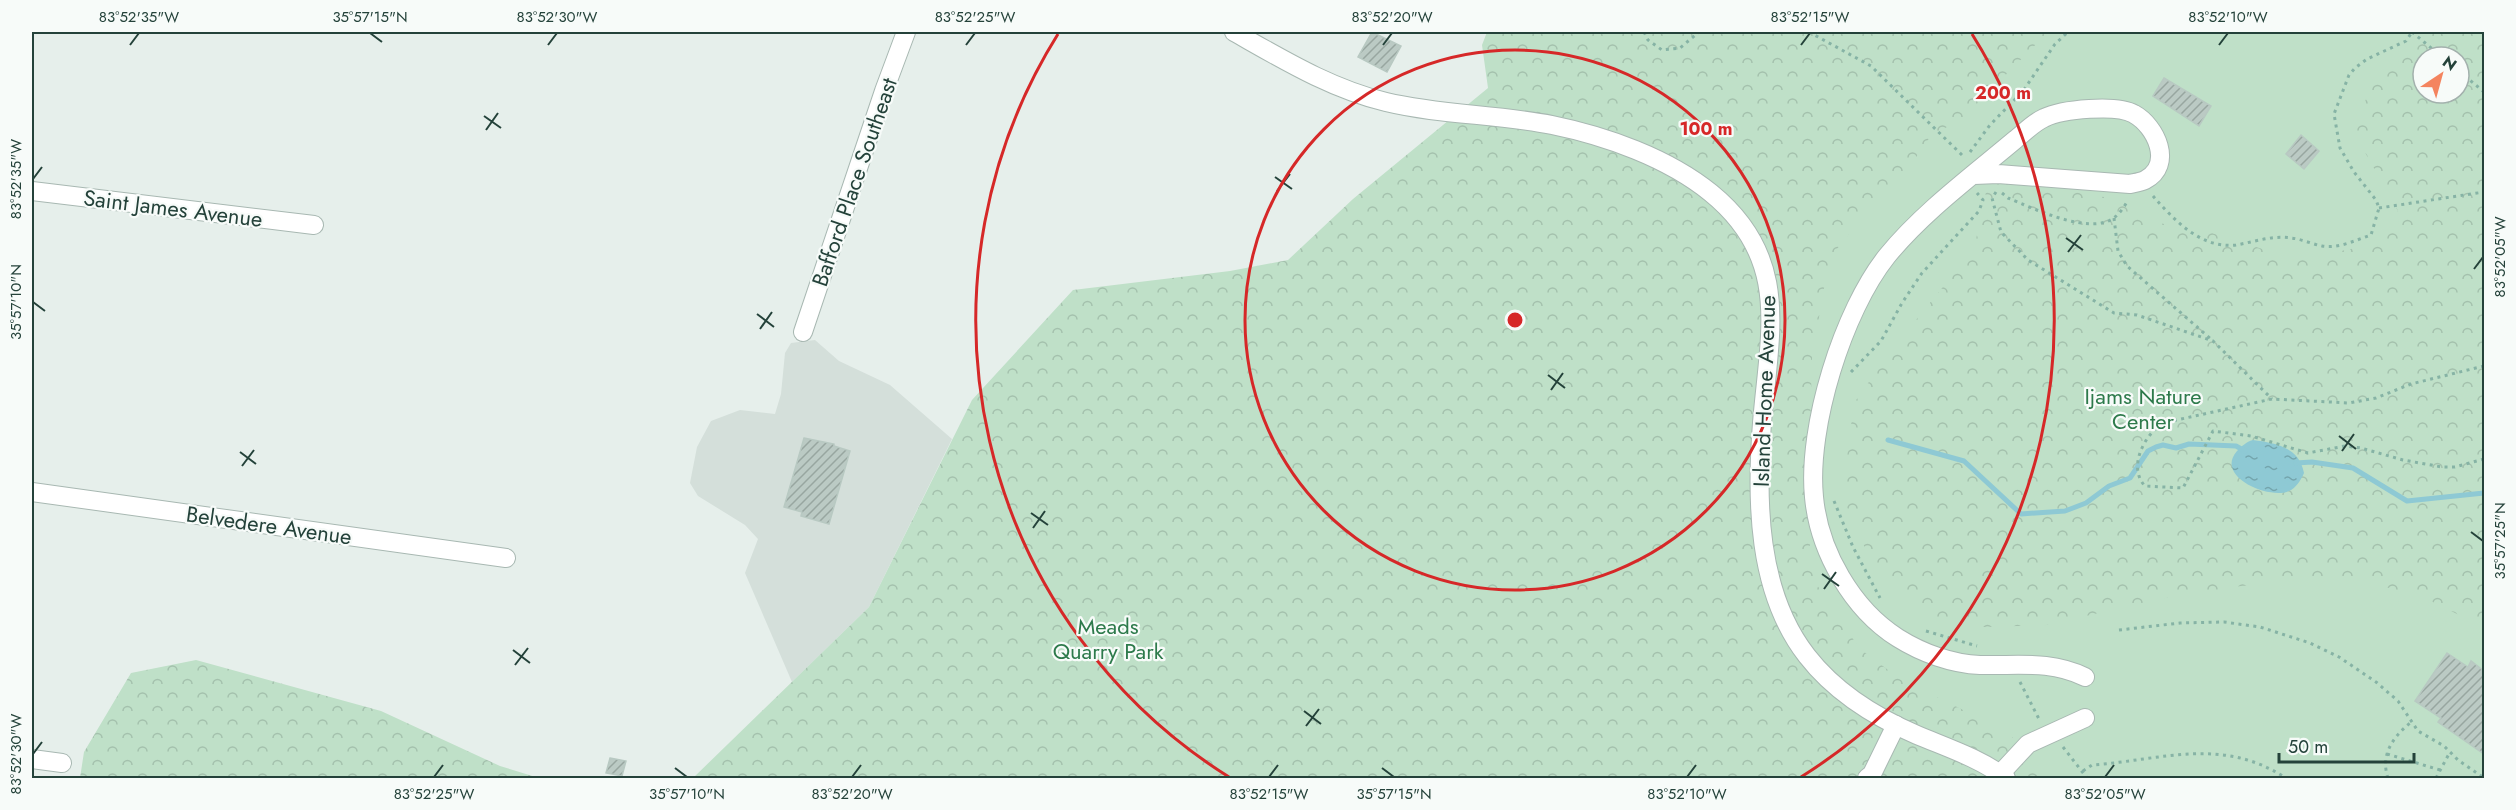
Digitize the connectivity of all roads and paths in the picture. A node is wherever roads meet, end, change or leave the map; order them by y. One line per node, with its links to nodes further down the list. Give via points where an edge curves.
1 (906, 32): 21 (street, Bafford Place Southeast)
2 (1234, 32): 38 (street, Island Home Avenue, via 1322,79 1369,98 1551,125 1611,142 1684,175 1723,204 1754,246 1765,271 1770,297 1772,327 1760,493 1766,552 1777,600 1799,645 1820,671 1854,701)
3 (1644, 32): 4 (path, via 1662,50 1680,48)
4 (1699, 32)
5 (1809, 32): 11 (path, via 1870,66)
6 (2068, 32): 11 (path)
7 (2412, 32): 8 (path); 18 (path, via 2406,41 2355,68 2334,114 2340,148)
8 (2428, 45)
9 (2471, 81): 10 (path)
10 (2484, 92)
11 (1965, 158): 12 (path, via 1959,175)
12 (1970, 178): 13 (street, via 1998,174); 13 (street, via 2044,118 2064,112 2123,109 2146,124 2160,146 2161,159 2155,171); 17 (path); 34 (street, via 1901,240 1860,299 1824,403 1814,466 1814,498 1821,530 1836,567 1856,598 1881,625 1913,646 1944,658 1968,664)
13 (2134, 187): 18 (path, via 2151,194 2195,236 2217,244 2234,245 2273,237 2325,246 2349,243 2371,235); 19 (path)
14 (32, 191): 20 (street, Saint James Avenue)
15 (2484, 192): 18 (path)
16 (1992, 198): 17 (path); 19 (path, via 1998,192 2004,193 2075,224); 22 (path, via 2001,232 2028,260 2114,313 2137,315)
17 (1983, 200): 24 (path, via 1979,211 1922,273 1881,341)
18 (2379, 208)
19 (2114, 218): 22 (path, via 2118,251 2127,266)
20 (314, 225)
21 (803, 332)
22 (2213, 340): 25 (path)
23 (2484, 366): 25 (path, via 2349,403)
24 (1850, 374)
25 (2272, 399): 26 (path, via 2163,423 2140,452 2140,480 2145,486 2183,488 2213,431 2251,436 2308,453 2345,446 2442,467)
26 (2484, 459)
27 (32, 492): 29 (street, Belvedere Avenue)
28 (1832, 495): 30 (path, via 1853,547)
29 (506, 558)
30 (1882, 600)
31 (1921, 630): 33 (path)
32 (2119, 630): 37 (path, via 2206,622 2283,633 2358,668 2392,694)
33 (1981, 648)
34 (2005, 664): 35 (street, via 2054,665); 39 (path, via 2016,674 2039,720)
35 (2085, 677)
36 (2085, 718): 39 (street)
37 (2410, 723): 40 (path); 41 (path, via 2397,734)
38 (1896, 725): 46 (street, Island Home Avenue, via 1966,755); 48 (street)
39 (2050, 732): 45 (path); 46 (street, via 2028,744)
40 (2450, 752): 44 (path); 47 (path)
41 (2386, 754): 44 (path); 51 (path)
42 (32, 759): 43 (street)
43 (62, 763)
44 (2440, 770): 52 (path)
45 (2083, 772): 49 (path); 50 (path, via 2092,765 2216,753 2252,760)
46 (2003, 776)
47 (2481, 777)
48 (1867, 778)
49 (2087, 778)
50 (2286, 778)
51 (2388, 778)
52 (2436, 778)

